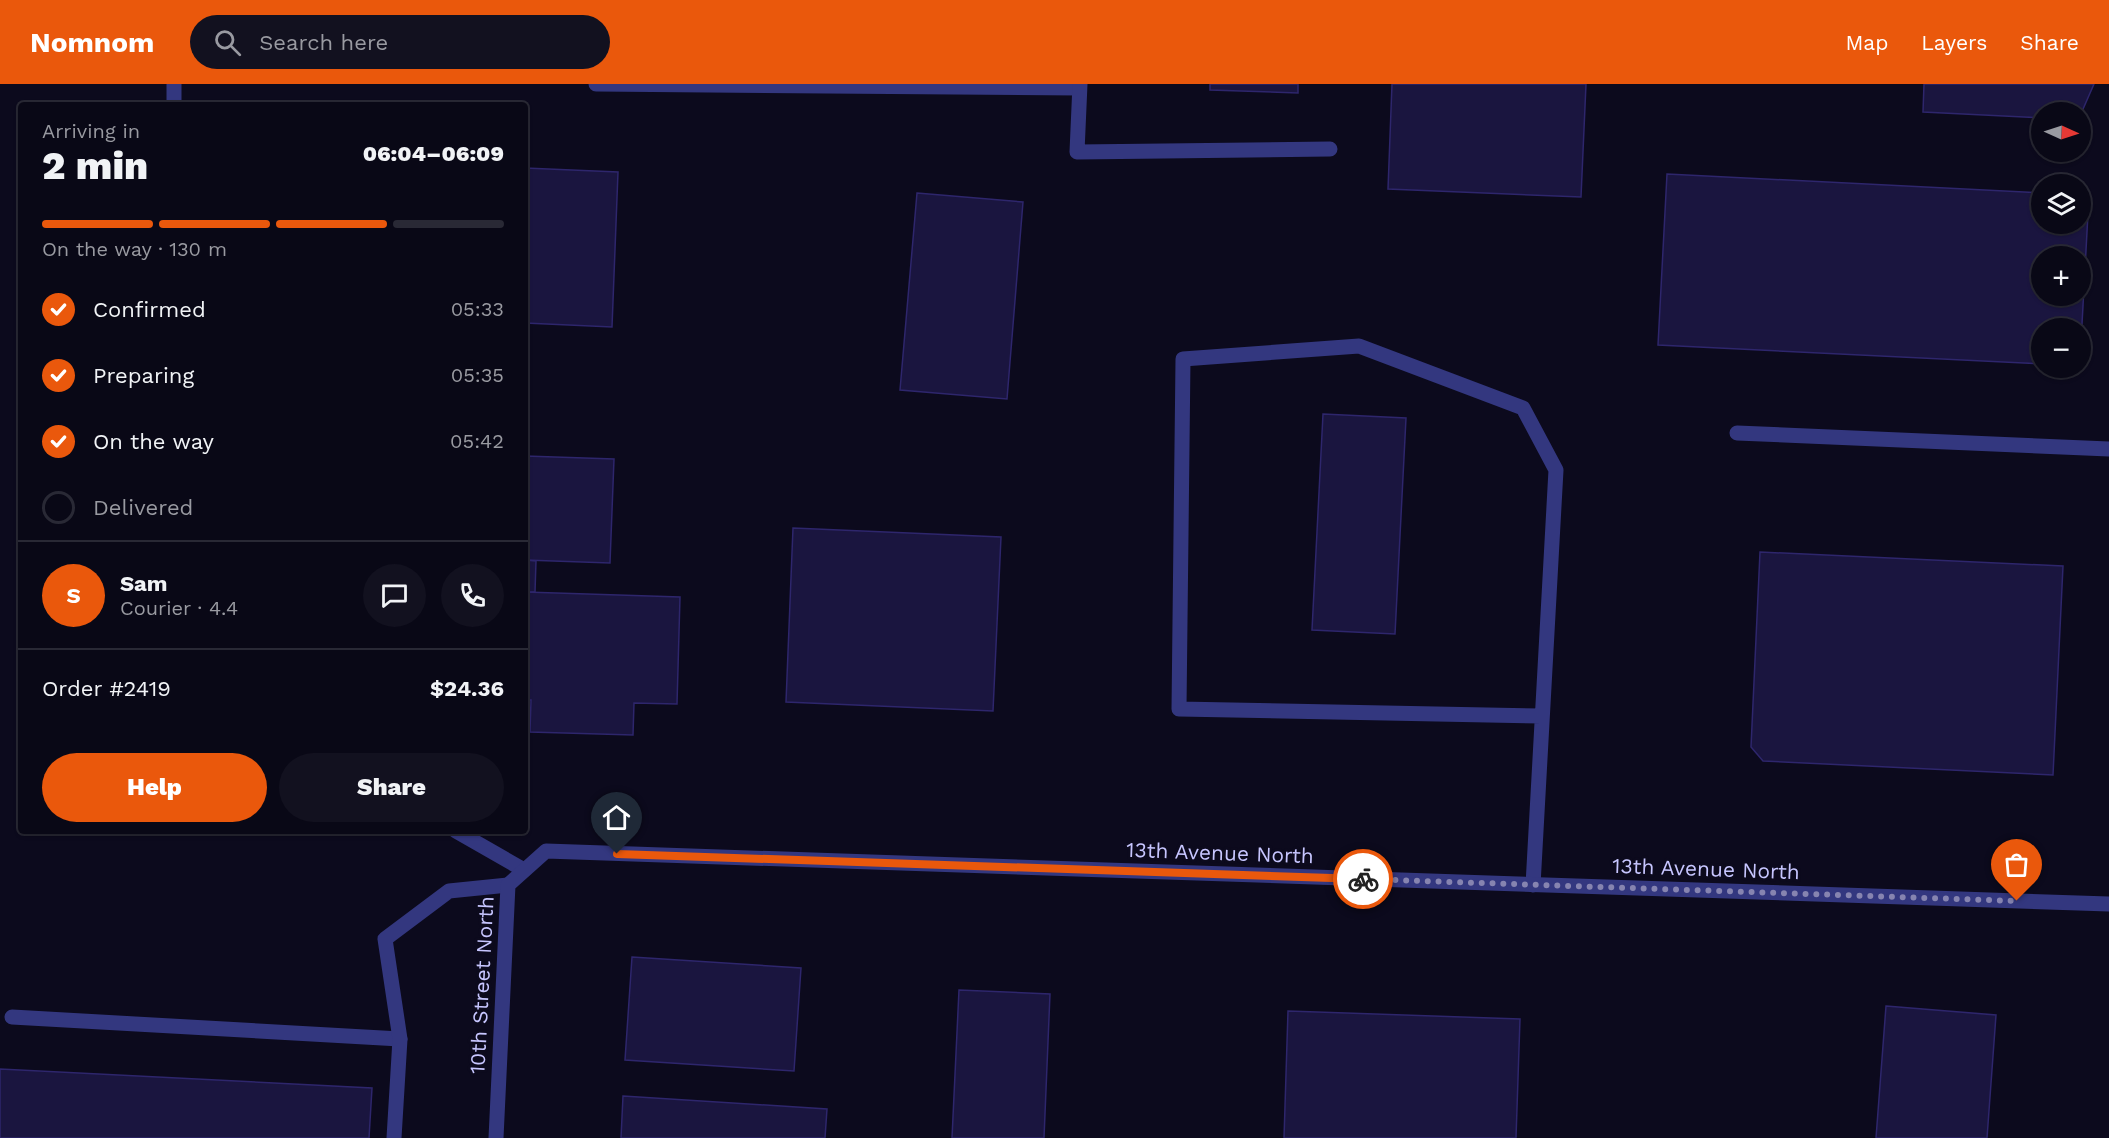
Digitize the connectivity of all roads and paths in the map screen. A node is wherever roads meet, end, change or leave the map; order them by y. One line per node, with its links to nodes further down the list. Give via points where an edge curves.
1 (174, 84): 4 (street)
2 (596, 84): 3 (street)
3 (1079, 86): 5 (street, via 1077,152)
4 (174, 102)
5 (1330, 149)
6 (1737, 433): 7 (street)
7 (2109, 449)
8 (1542, 716): 8 (street, via 1556,470 1523,408 1359,346 1183,359 1179,709); 13 (street)
9 (461, 834): 11 (street)
10 (546, 851): 11 (street, 10th Street North); 13 (street, 13th Avenue North)
11 (524, 870): 12 (street, 10th Street North)
12 (508, 885): 16 (street, via 449,891 384,939); 18 (street, 10th Street North)
13 (1533, 885): 14 (street, 13th Avenue North)
14 (2109, 904)
15 (12, 1017): 16 (street)
16 (400, 1039): 17 (street)
17 (394, 1138)
18 (496, 1138)

